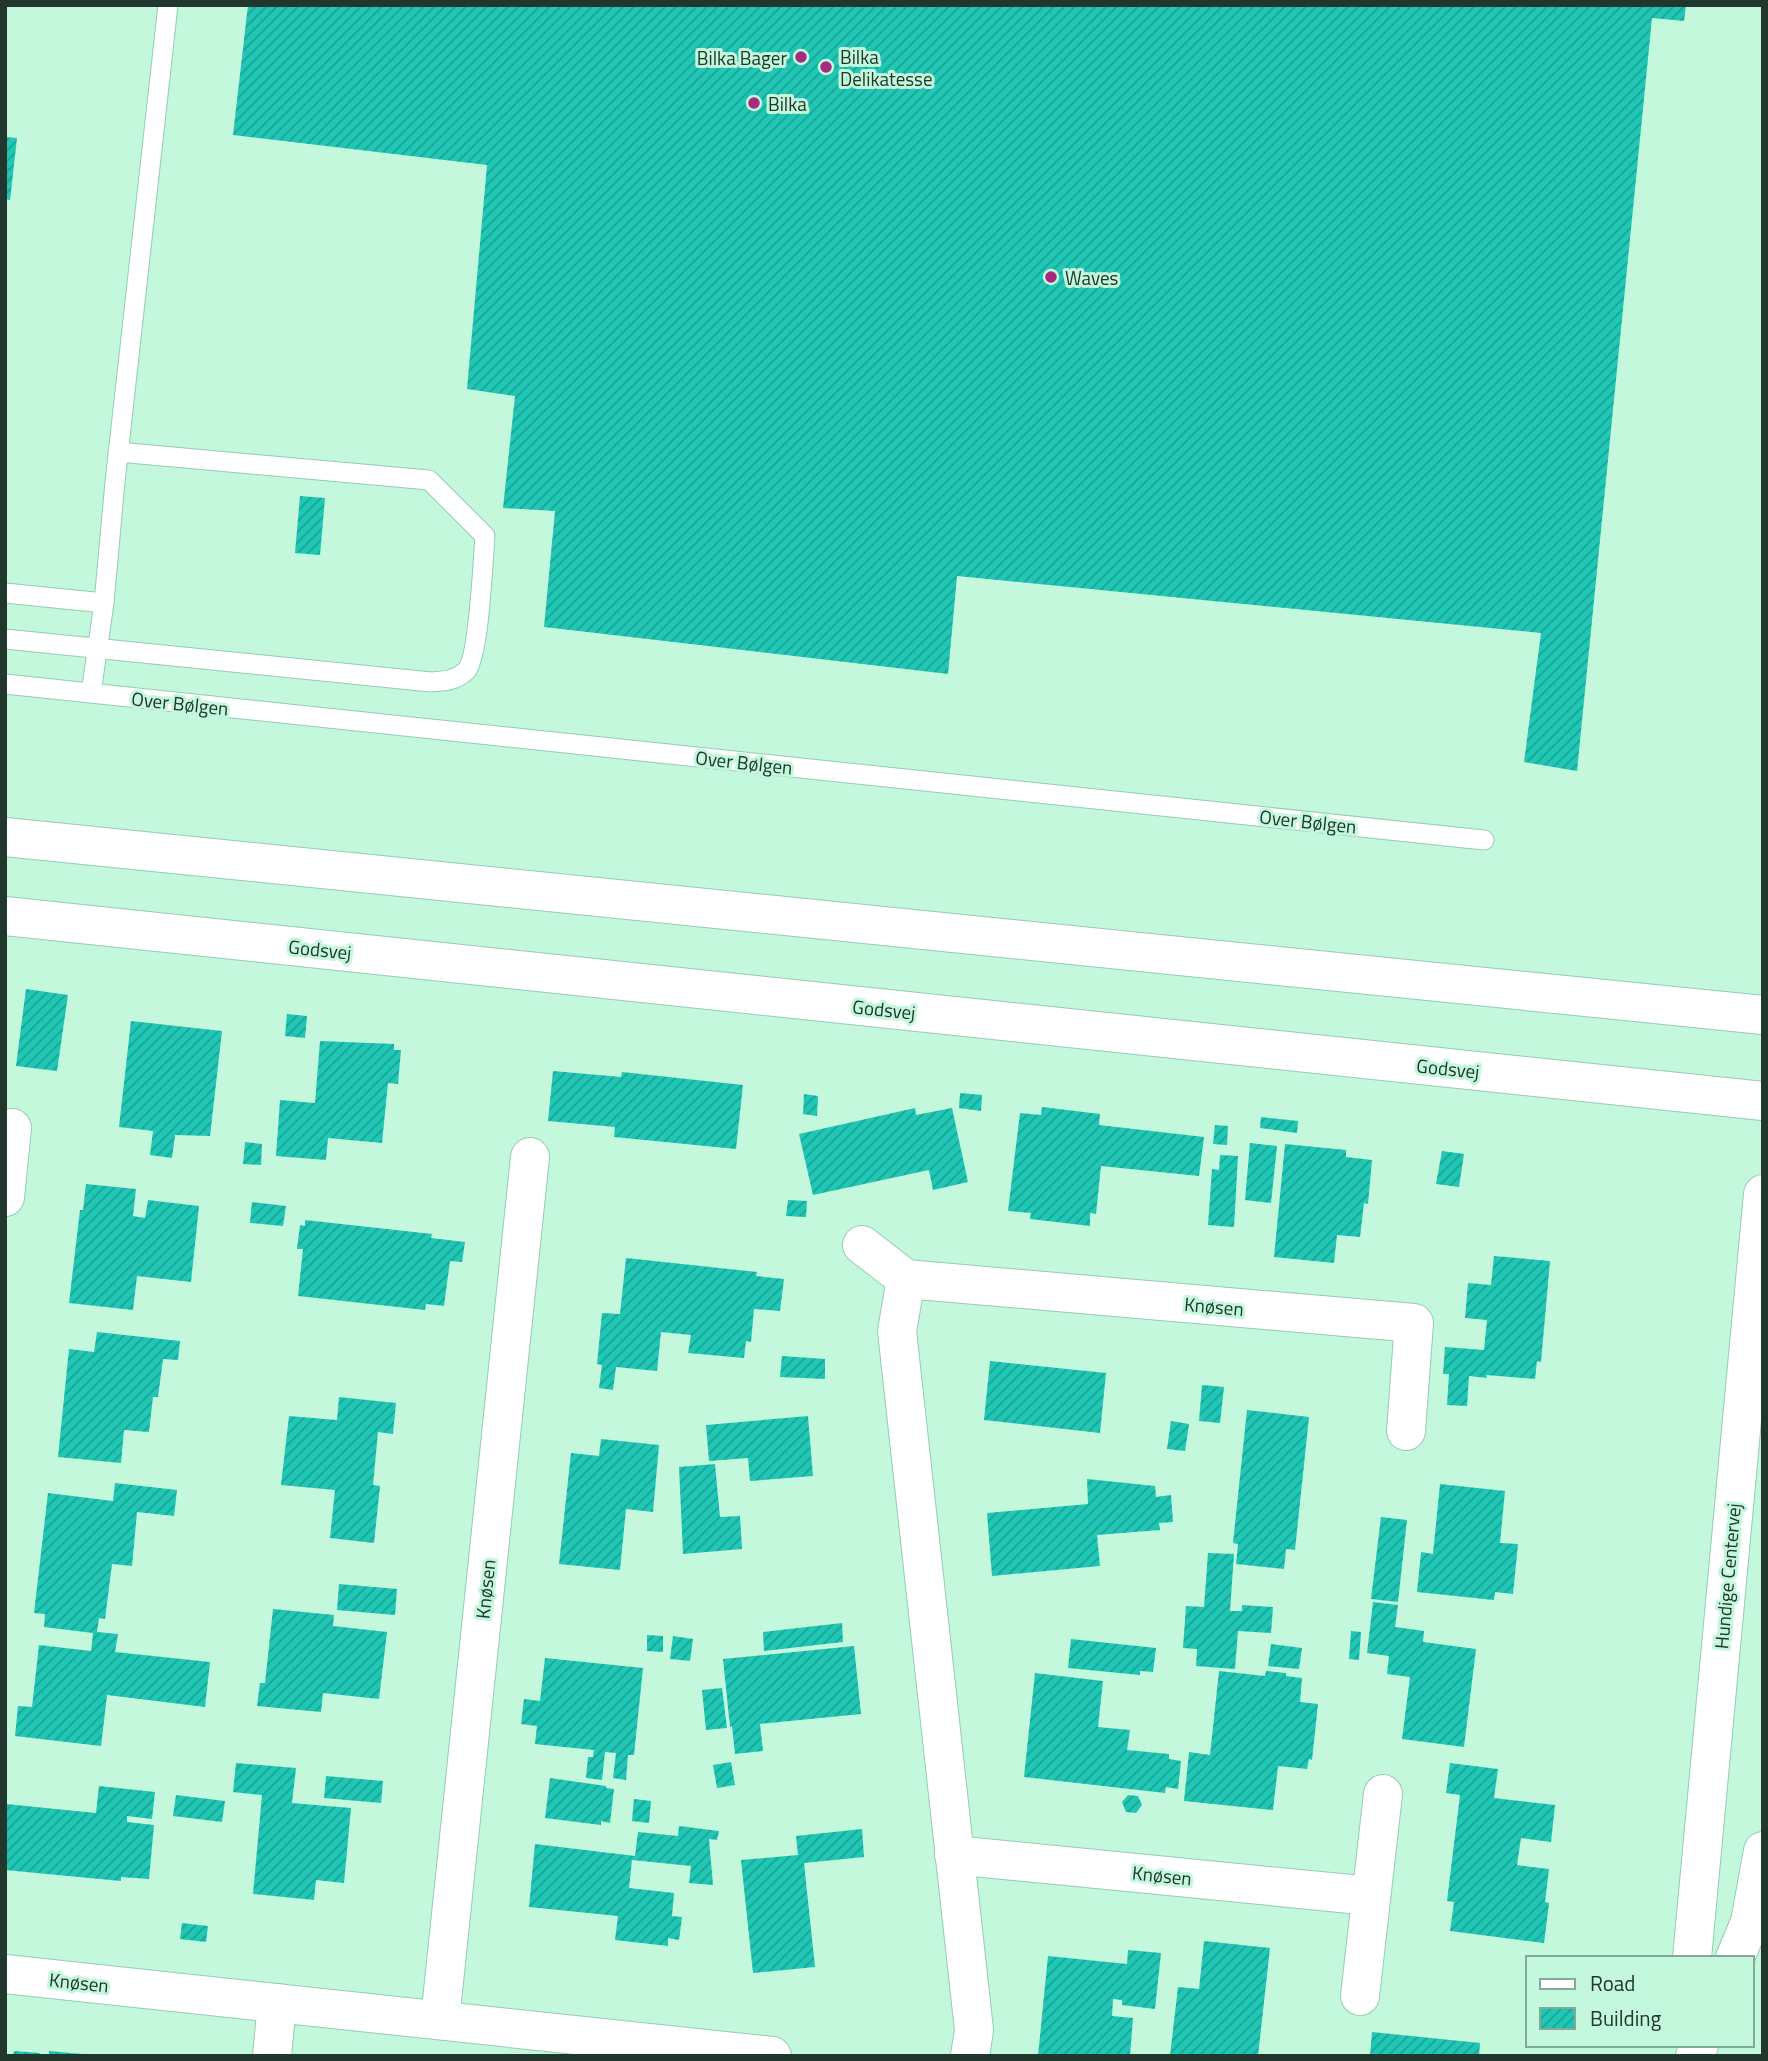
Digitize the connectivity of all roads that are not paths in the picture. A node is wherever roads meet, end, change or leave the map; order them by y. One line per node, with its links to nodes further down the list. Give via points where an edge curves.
1 (168, 5): 2 (lane)
2 (118, 452): 4 (lane); 6 (lane, via 429,480 485,536 474,649 468,669 452,680 430,682)
3 (5, 593): 4 (lane)
4 (104, 603): 6 (lane)
5 (5, 639): 6 (lane)
6 (97, 649): 8 (lane)
7 (5, 684): 8 (lane, Over Bølgen)
8 (91, 693): 10 (lane, Over Bølgen)
9 (5, 837): 12 (street)
10 (1484, 839)
11 (5, 916): 13 (street, Godsvej)
12 (1763, 1015)
13 (1763, 1101)
14 (12, 1128): 17 (street)
15 (530, 1157): 30 (street, Knøsen)
16 (1763, 1194): 25 (street, Hundige Centervej)
17 (5, 1197)
18 (862, 1245): 19 (street)
19 (906, 1279): 20 (street, Knøsen, via 1414,1323); 23 (street, via 897,1331)
20 (1406, 1431)
21 (1383, 1794): 24 (street)
22 (1763, 1851): 26 (street, via 1750,1922)
23 (954, 1855): 24 (street, Knøsen); 33 (street, via 974,2030)
24 (1371, 1896): 28 (street)
25 (1692, 1956)
26 (1736, 1956)
27 (5, 1974): 29 (street, Knøsen)
28 (1360, 1996)
29 (277, 2003): 30 (street, Knøsen); 31 (street)
30 (440, 2020): 32 (street, Knøsen)
31 (272, 2056)
32 (772, 2056)
33 (970, 2056)

